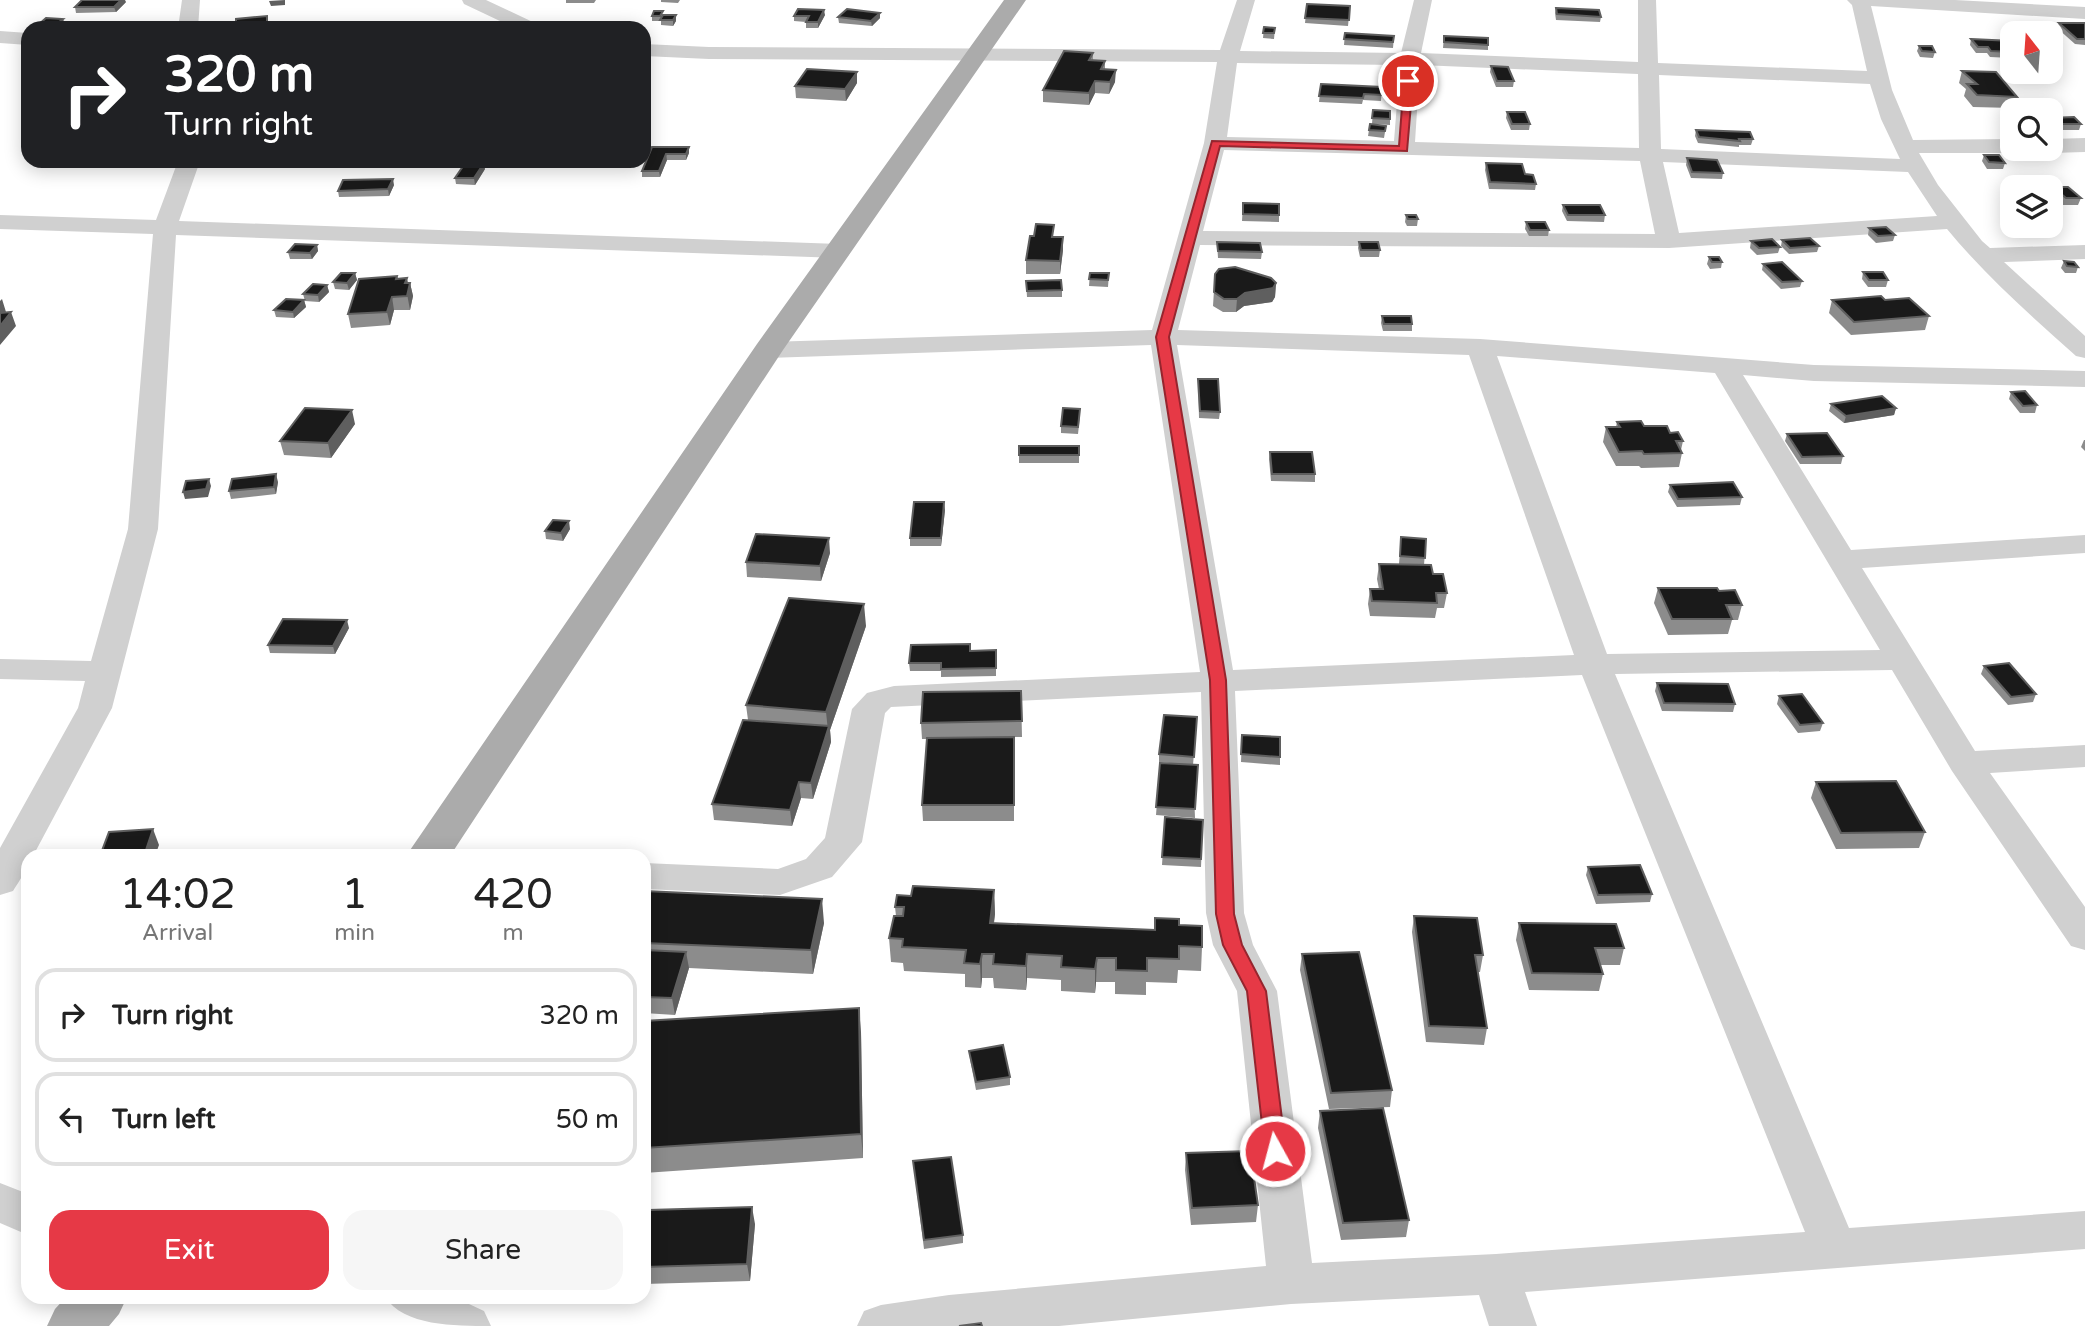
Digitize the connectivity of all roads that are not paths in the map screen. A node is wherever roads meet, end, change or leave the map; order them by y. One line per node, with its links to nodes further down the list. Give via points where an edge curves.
1 (191, 0): 9 (street)
2 (471, 0): 10 (street)
3 (1014, 0): 14 (main road)
4 (1246, 0): 15 (street)
5 (1423, 0): 16 (street)
6 (1647, 0): 17 (street)
7 (1859, 0): 8 (street); 18 (street)
8 (2085, 13)
9 (189, 21)
10 (515, 21)
11 (0, 37): 12 (street)
12 (21, 38)
13 (651, 50): 14 (street)
14 (979, 53): 15 (street); 32 (main road)
15 (1228, 57): 16 (street); 19 (street)
16 (1410, 59): 17 (street); 23 (street)
17 (1647, 68): 18 (street); 24 (street)
18 (1879, 78): 25 (street)
19 (1215, 143): 23 (street); 30 (street)
20 (2085, 145): 21 (street)
21 (2063, 146)
22 (2000, 147): 25 (street)
23 (1404, 149): 24 (street)
24 (1650, 155): 25 (street); 31 (street)
25 (1909, 156): 28 (street, via 1923,184)
26 (186, 168): 29 (street)
27 (0, 222): 29 (street)
28 (1953, 222): 31 (street); 34 (street)
29 (165, 228): 32 (street); 46 (street, via 143,530)
30 (1189, 239): 31 (street); 35 (street)
31 (1669, 241)
32 (839, 251): 37 (main road)
33 (2085, 252): 34 (street)
34 (1981, 256): 38 (street)
35 (1163, 337): 36 (street); 37 (street); 47 (street)
36 (1480, 348): 39 (street); 44 (street)
37 (768, 350): 50 (main road)
38 (2085, 350)
39 (1726, 368): 40 (street); 42 (street)
40 (2085, 379)
41 (2085, 544): 42 (street)
42 (1841, 560): 43 (street)
43 (1902, 660): 44 (street); 49 (street)
44 (1594, 664): 47 (street); 57 (street)
45 (0, 670): 46 (street)
46 (105, 671): 52 (street, via 95,708)
47 (1218, 680): 51 (street, via 879,700 869,709 843,842 820,868 780,882); 59 (street, via 1225,914 1233,945 1256,991)
48 (2085, 756): 49 (street)
49 (1965, 763): 53 (street)
50 (433, 849)
51 (651, 876)
52 (0, 882)
53 (2085, 936)
54 (0, 1201): 55 (street)
55 (21, 1212)
56 (2085, 1230): 57 (street)
57 (1835, 1250): 58 (street)
58 (1496, 1274): 59 (street); 66 (street)
59 (1291, 1284): 62 (street)
60 (94, 1304): 63 (main road)
61 (423, 1304): 64 (street)
62 (1008, 1319): 65 (street)
63 (75, 1326)
64 (467, 1326)
65 (881, 1326)
66 (1513, 1326)

